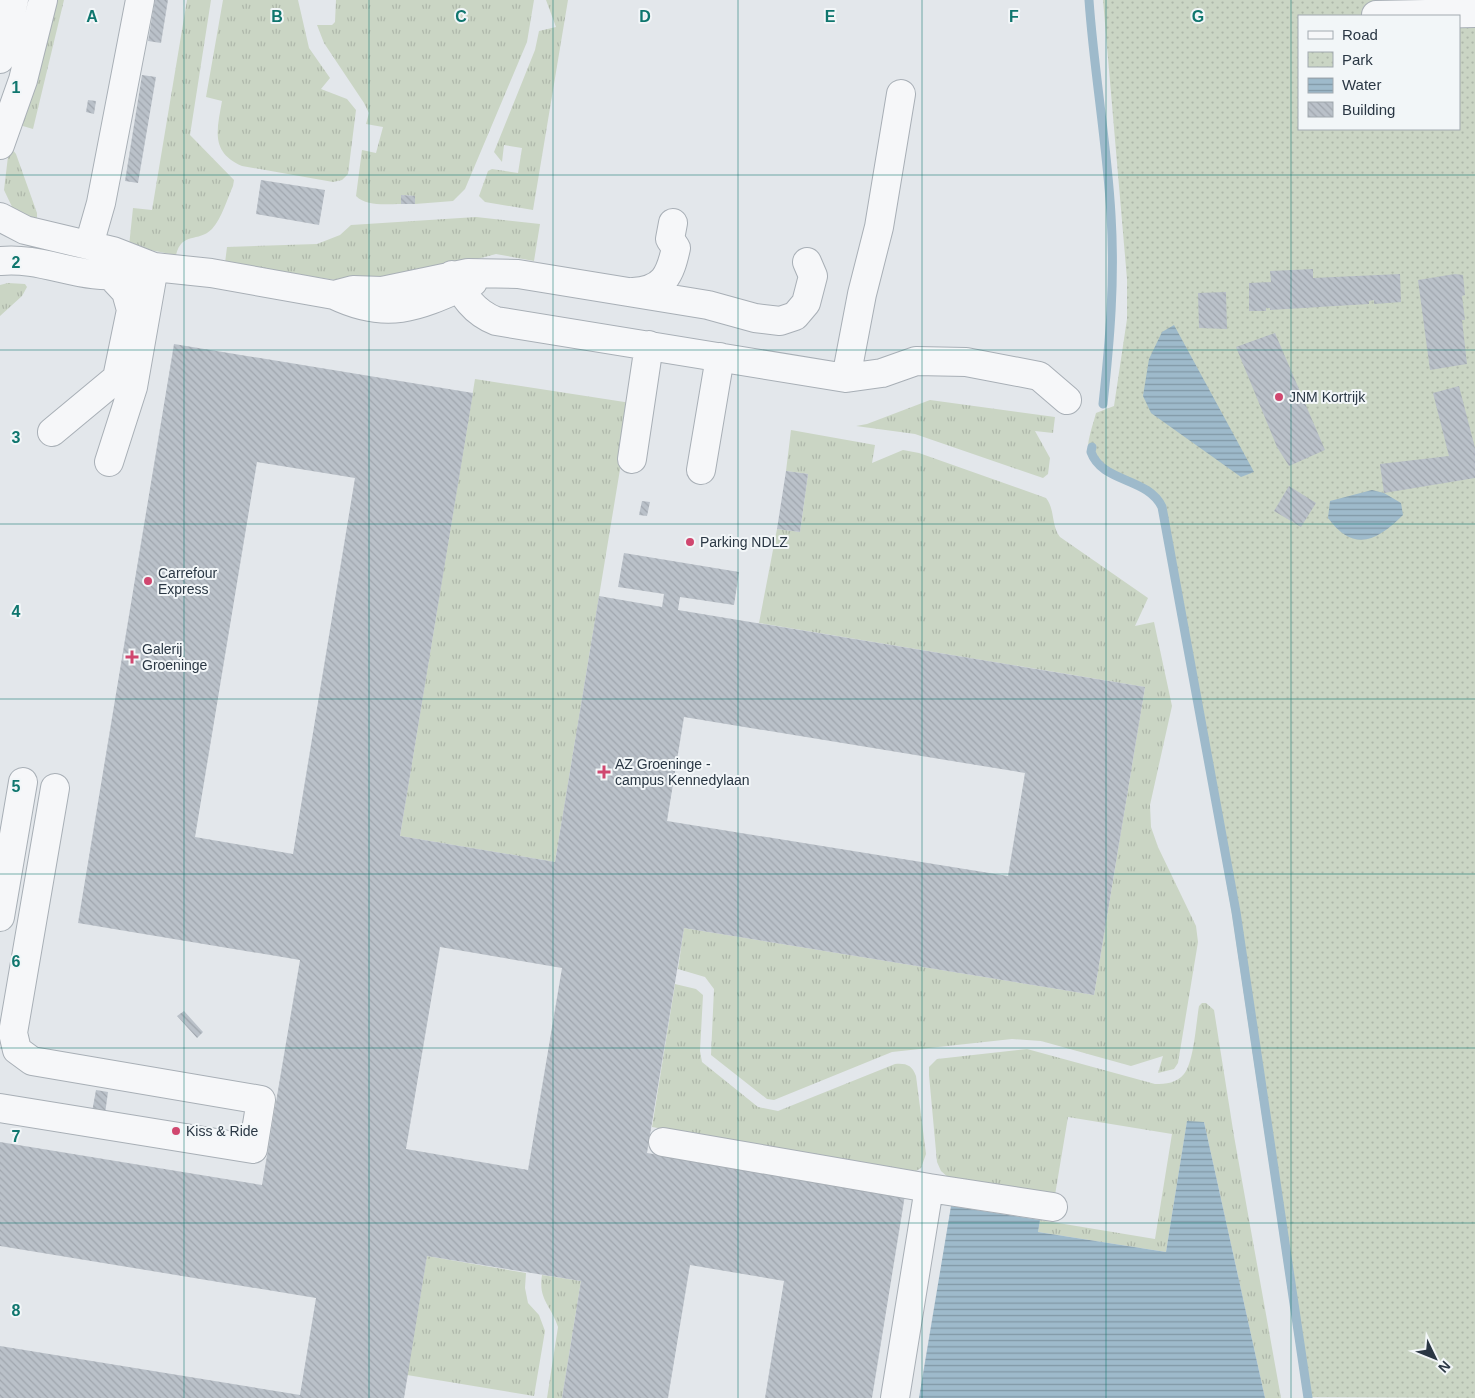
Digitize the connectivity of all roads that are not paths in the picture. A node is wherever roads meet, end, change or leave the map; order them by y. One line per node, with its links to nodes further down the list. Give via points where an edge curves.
1 (14, 0): 6 (street)
2 (43, 0): 8 (street, via 23,80)
3 (140, 0): 11 (street, via 101,203)
4 (1475, 13): 5 (street)
5 (1376, 15)
6 (0, 59)
7 (901, 94): 20 (street, via 879,227)
8 (0, 145)
9 (0, 217): 11 (street, via 24,230)
10 (671, 231): 17 (street, via 658,245 648,280)
11 (90, 240): 15 (street, via 113,251)
12 (808, 254): 17 (street, via 792,300 782,308 708,305)
13 (0, 261): 14 (street, via 35,262)
14 (112, 277): 15 (street); 22 (street, via 126,292 131,310 118,378)
15 (152, 279): 16 (street, via 211,273 334,294); 24 (street, via 133,387)
16 (456, 282): 17 (street, via 498,274 518,274); 18 (street, via 474,309 496,321)
17 (633, 292)
18 (650, 345): 19 (street); 23 (street)
19 (720, 357): 20 (street); 25 (street)
20 (846, 378): 21 (street, via 882,373 916,361 966,362 1039,376)
21 (1067, 400)
22 (52, 432)
23 (632, 459)
24 (109, 462)
25 (701, 470)
26 (23, 782): 28 (street)
27 (55, 788): 29 (street, via 13,1033 17,1050 32,1061 261,1100 253,1149)
28 (0, 917)
29 (0, 1108)
30 (663, 1142): 31 (street)
31 (929, 1188): 32 (street); 33 (street)
32 (1053, 1207)
33 (895, 1398)

